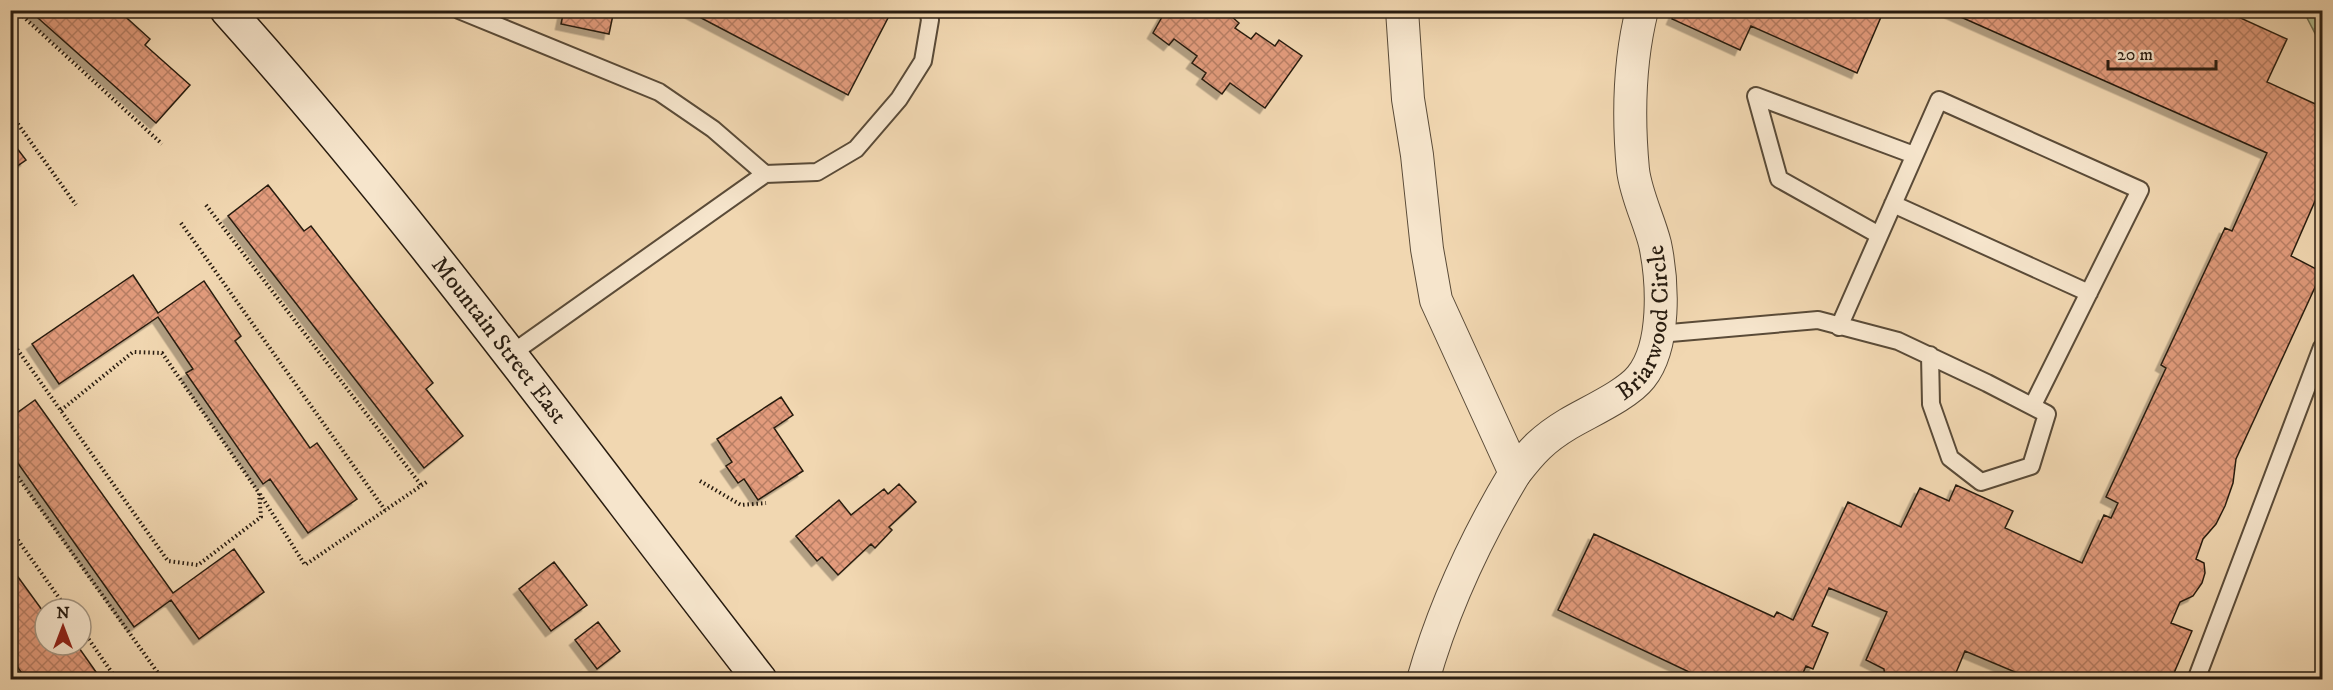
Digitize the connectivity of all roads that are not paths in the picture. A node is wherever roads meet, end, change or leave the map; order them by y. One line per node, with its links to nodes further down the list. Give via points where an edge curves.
1 (227, 10): 14 (main road, Mountain Street East, via 312,106)
2 (459, 10): 7 (lane, via 659,92 713,129)
3 (928, 10): 7 (lane, via 923,61 899,99 856,149 817,172)
4 (1402, 10): 17 (street, via 1408,99 1436,300)
5 (1642, 10): 12 (street, Briarwood Circle, via 1630,109 1634,172 1655,246)
6 (1914, 155): 8 (lane); 9 (lane, via 1756,96 1779,179); 10 (lane, via 1939,100 2140,190)
7 (765, 174): 14 (lane)
8 (1893, 204): 9 (lane); 10 (lane)
9 (1879, 235): 11 (lane)
10 (2089, 293): 16 (lane)
11 (1839, 327): 12 (lane, via 1818,320); 15 (lane, via 1898,341)
12 (1659, 334): 17 (street, Briarwood Circle, via 1640,378 1535,446)
13 (2322, 347): 20 (lane)
14 (512, 354): 18 (main road, Mountain Street East)
15 (1930, 355): 16 (lane); 16 (lane, via 1931,404 1950,458 1981,483 2031,466 2047,414)
16 (2033, 405)
17 (1515, 473): 19 (street, Briarwood Circle, via 1460,575 1432,645)
18 (760, 680)
19 (1423, 680)
20 (2196, 680)

